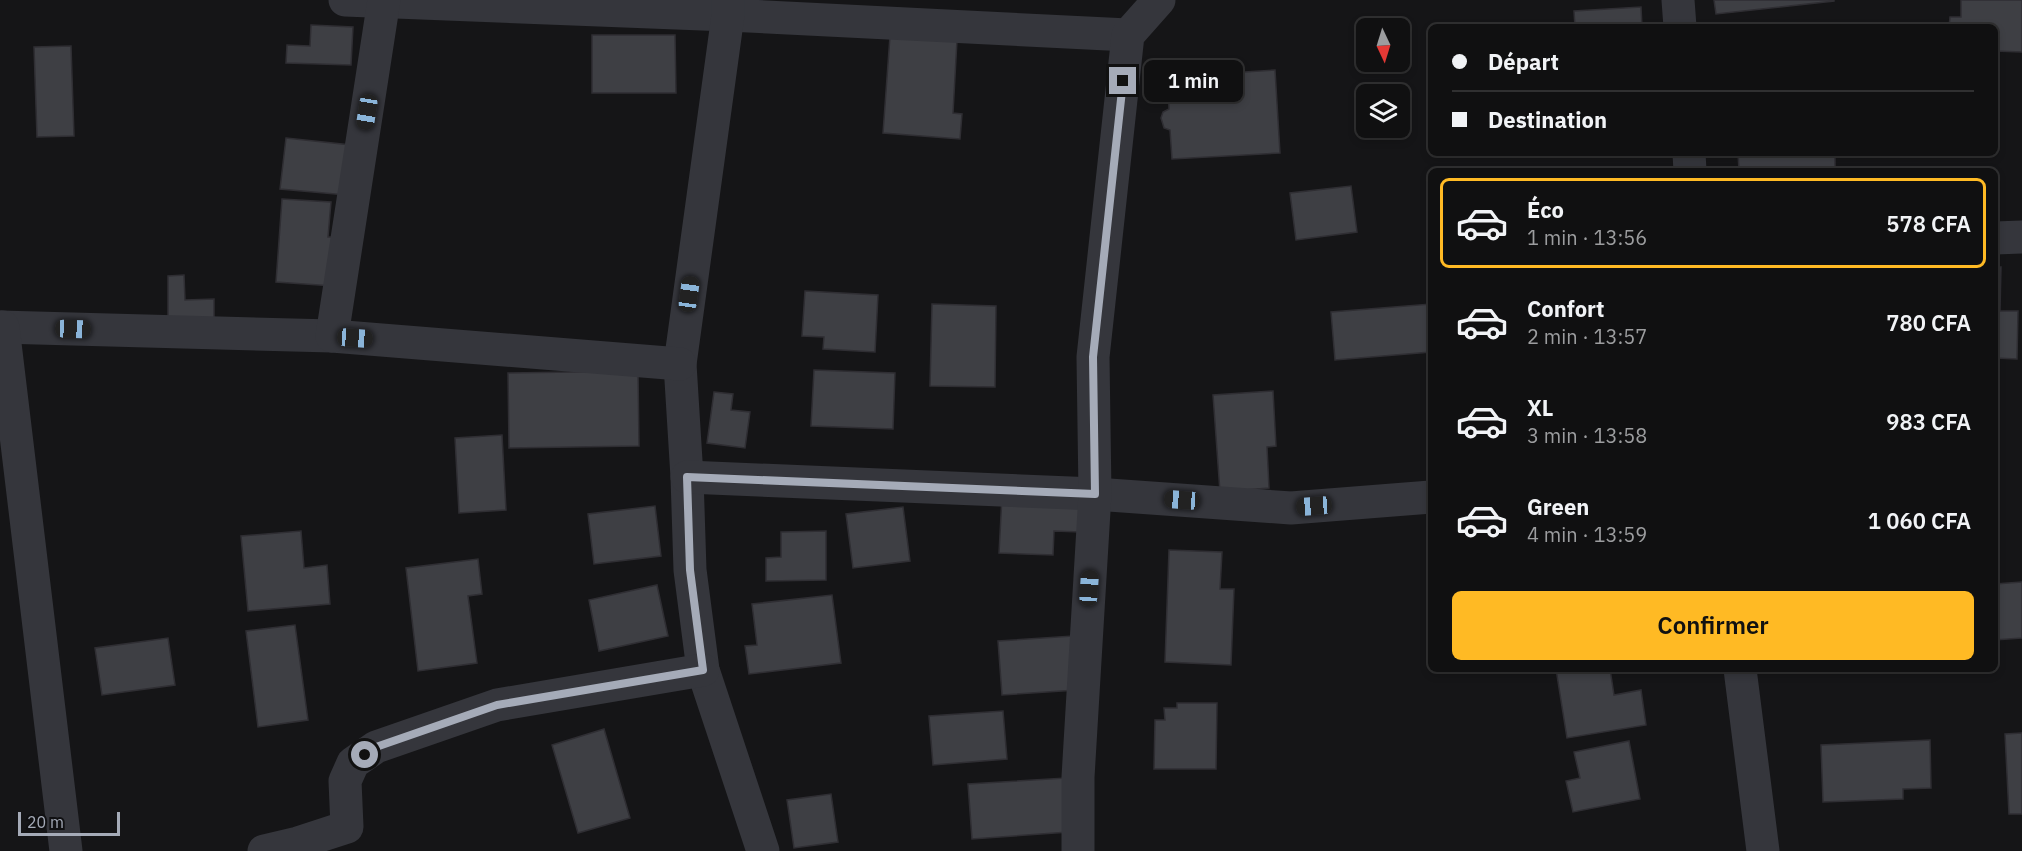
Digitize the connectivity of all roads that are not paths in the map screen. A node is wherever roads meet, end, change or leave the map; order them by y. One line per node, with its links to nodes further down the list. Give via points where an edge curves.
1 (345, 0): 2 (street)
2 (384, 0): 5 (street); 11 (street)
3 (1159, 0): 7 (street)
4 (1678, 0): 6 (street)
5 (728, 8): 7 (street); 12 (street)
6 (1680, 24)
7 (1128, 35): 14 (street, via 1093,357)
8 (2022, 237): 9 (street)
9 (1998, 238)
10 (1, 327): 11 (street); 19 (street)
11 (332, 336): 12 (street)
12 (680, 364): 13 (street)
13 (687, 477): 14 (street); 16 (street, via 690,570)
14 (1095, 494): 15 (street, via 1291,508); 22 (street, via 1078,777)
15 (1428, 498)
16 (703, 670): 18 (street, via 497,705 376,747 353,764 345,781); 21 (street)
17 (1740, 672): 23 (street)
18 (354, 839): 20 (street, via 298,843)
19 (66, 851)
20 (264, 851)
21 (763, 851)
22 (1078, 851)
23 (1763, 851)

